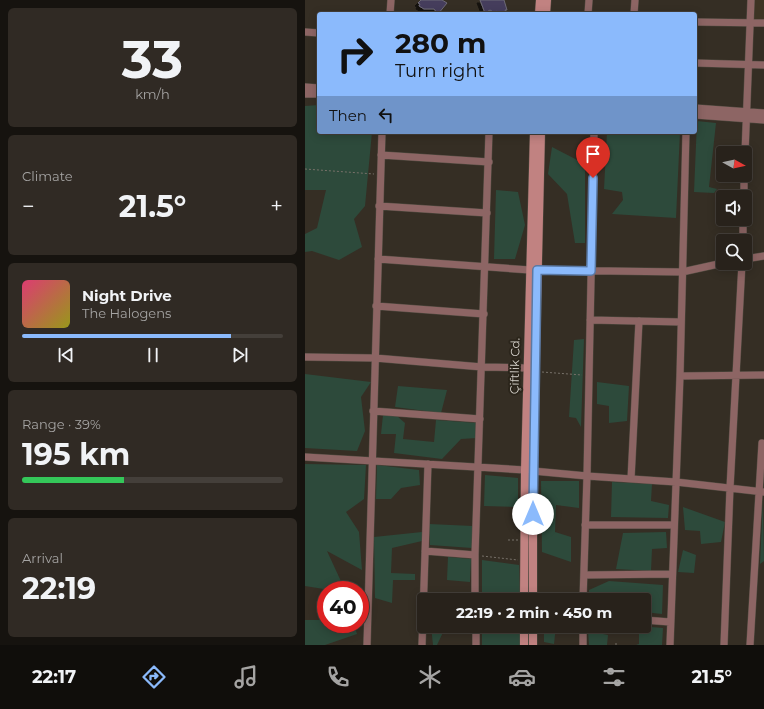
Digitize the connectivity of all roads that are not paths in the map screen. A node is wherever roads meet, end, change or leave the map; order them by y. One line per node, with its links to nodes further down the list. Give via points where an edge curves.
1 (391, 0): 7 (street)
2 (540, 0): 8 (street)
3 (547, 0): 9 (street)
4 (589, 0): 10 (street)
5 (635, 0): 11 (street)
6 (751, 0): 13 (street)
7 (390, 12)
8 (539, 12)
9 (546, 12)
10 (588, 12)
11 (634, 12)
12 (697, 22): 13 (street)
13 (750, 23): 14 (street); 18 (street)
14 (764, 23)
15 (305, 32): 16 (street)
16 (317, 33)
17 (697, 63): 18 (street)
18 (749, 64): 19 (street); 27 (street)
19 (764, 65)
20 (305, 88): 21 (street)
21 (317, 88)
22 (305, 94): 23 (street)
23 (317, 94)
24 (697, 108): 27 (street)
25 (764, 113): 27 (street)
26 (697, 115): 27 (street)
27 (746, 116): 28 (street); 35 (street)
28 (764, 120)
29 (382, 134): 36 (street)
30 (489, 134): 37 (street)
31 (534, 134): 45 (street, Çiftlik Cd.)
32 (541, 134): 45 (street, Çiftlik Cd.)
33 (594, 134): 47 (street)
34 (686, 134): 48 (street)
35 (745, 146)
36 (381, 155): 37 (street); 38 (street)
37 (489, 162): 39 (street)
38 (379, 206): 39 (street); 42 (street)
39 (487, 213): 44 (street)
40 (764, 256): 41 (street)
41 (752, 257)
42 (378, 259): 44 (street); 49 (street)
43 (716, 264): 48 (street)
44 (485, 267): 45 (street); 50 (street)
45 (533, 270): 47 (street); 57 (street, Çiftlik Cd.)
46 (742, 270): 58 (street)
47 (591, 271): 48 (street); 51 (street)
48 (681, 272): 53 (street)
49 (376, 306): 50 (street); 55 (street)
50 (484, 314): 56 (street)
51 (590, 320): 52 (street); 69 (street)
52 (639, 321): 53 (street); 70 (street)
53 (681, 322): 60 (street)
54 (305, 357): 55 (street)
55 (375, 358): 56 (street); 61 (street)
56 (482, 367): 57 (street); 62 (street)
57 (531, 370): 68 (street, Çiftlik Cd.)
58 (736, 375): 59 (street); 60 (street); 72 (street)
59 (764, 375)
60 (680, 376): 71 (street)
61 (373, 411): 62 (street); 65 (street)
62 (480, 419): 67 (street)
63 (762, 443): 73 (street)
64 (305, 457): 65 (street)
65 (372, 461): 66 (street); 90 (street)
66 (427, 464): 67 (street); 76 (street)
67 (478, 466): 68 (street); 77 (street)
68 (529, 471): 69 (street); 81 (street, Çiftlik Cd.); 82 (street, Çiftlik Cd.)
69 (587, 476): 70 (street); 74 (street)
70 (631, 479): 71 (street)
71 (676, 482): 72 (street); 75 (street)
72 (730, 488): 73 (street); 97 (street)
73 (762, 492): 98 (street)
74 (585, 525): 75 (street); 79 (street)
75 (674, 525): 78 (street)
76 (425, 551): 77 (street); 91 (street)
77 (475, 555): 80 (street)
78 (672, 574): 79 (street); 85 (street)
79 (584, 575): 83 (street)
80 (475, 593)
81 (524, 593)
82 (533, 593)
83 (583, 593)
84 (651, 621): 85 (street)
85 (671, 622): 96 (street)
86 (475, 633): 92 (street)
87 (524, 633): 93 (street)
88 (533, 633): 94 (street)
89 (583, 633): 95 (street)
90 (367, 645)
91 (422, 645)
92 (476, 645)
93 (524, 645)
94 (533, 645)
95 (583, 645)
96 (670, 645)
97 (724, 645)
98 (750, 645)

